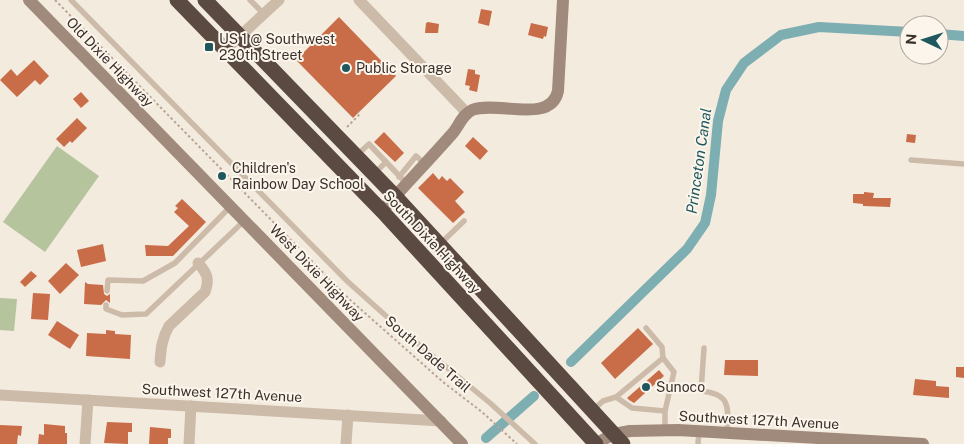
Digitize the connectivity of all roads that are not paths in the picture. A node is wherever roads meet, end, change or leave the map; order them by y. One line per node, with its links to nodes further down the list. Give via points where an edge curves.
1 (29, 0): 13 (street, Old Dixie Highway)
2 (71, 0): 50 (lane, via 346,281)
3 (177, 0): 11 (highway, South Dixie Highway)
4 (205, 0): 10 (highway, South Dixie Highway)
5 (250, 0): 9 (lane)
6 (279, 0): 9 (street)
7 (359, 0): 12 (street)
8 (564, 0): 12 (street, via 558,91 553,103 536,109 484,107)
9 (264, 14): 10 (street)
10 (240, 36): 11 (street); 14 (highway, South Dixie Highway)
11 (226, 50): 22 (highway, South Dixie Highway)
12 (467, 113): 19 (street, via 425,164)
13 (149, 123): 21 (street, West Dixie Highway)
14 (357, 155): 16 (lane, via 369,144); 18 (highway, South Dixie Highway)
15 (911, 160): 17 (lane)
16 (386, 162): 18 (lane); 19 (lane)
17 (964, 164)
18 (374, 174): 20 (highway, South Dixie Highway)
19 (402, 180): 20 (street)
20 (395, 196): 22 (street); 25 (highway, South Dixie Highway)
21 (231, 206): 23 (street, West Dixie Highway); 27 (lane, via 175,263 142,281 108,280)
22 (382, 211): 30 (highway, South Dixie Highway)
23 (245, 220): 26 (lane); 41 (street, West Dixie Highway)
24 (464, 221): 25 (lane)
25 (440, 244): 38 (highway, South Dixie Highway)
26 (198, 263): 28 (lane, via 146,314 122,315 106,309); 33 (street, via 208,277 205,292 169,326 162,340)
27 (107, 291)
28 (106, 306)
29 (646, 328): 32 (lane, via 662,347)
30 (496, 336): 45 (highway, via 522,347 596,429); 51 (highway, South Dixie Highway)
31 (704, 348): 43 (lane, via 701,392 718,395 727,403)
32 (663, 358): 35 (lane); 39 (lane, via 674,372)
33 (160, 362)
34 (0, 395): 36 (street, Southwest 127th Avenue)
35 (616, 396): 38 (lane, via 603,400); 39 (lane, via 632,408)
36 (88, 400): 37 (street, Southwest 127th Avenue); 46 (street)
37 (191, 406): 40 (street, Southwest 127th Avenue); 47 (street)
38 (592, 410): 45 (highway, South Dixie Highway)
39 (665, 411): 42 (lane)
40 (348, 415): 41 (street, Southwest 127th Avenue); 48 (street)
41 (441, 422): 49 (street, West Dixie Highway)
42 (665, 430): 44 (street, Southwest 127th Avenue); 45 (street, Southwest 127th Avenue, via 630,432)
43 (727, 433): 44 (street, Southwest 127th Avenue); 52 (street, Southwest 127th Avenue)
44 (698, 438)
45 (615, 441): 51 (highway)
46 (85, 444)
47 (189, 444)
48 (346, 444)
49 (462, 444)
50 (535, 444)
51 (596, 444)
52 (923, 444)

